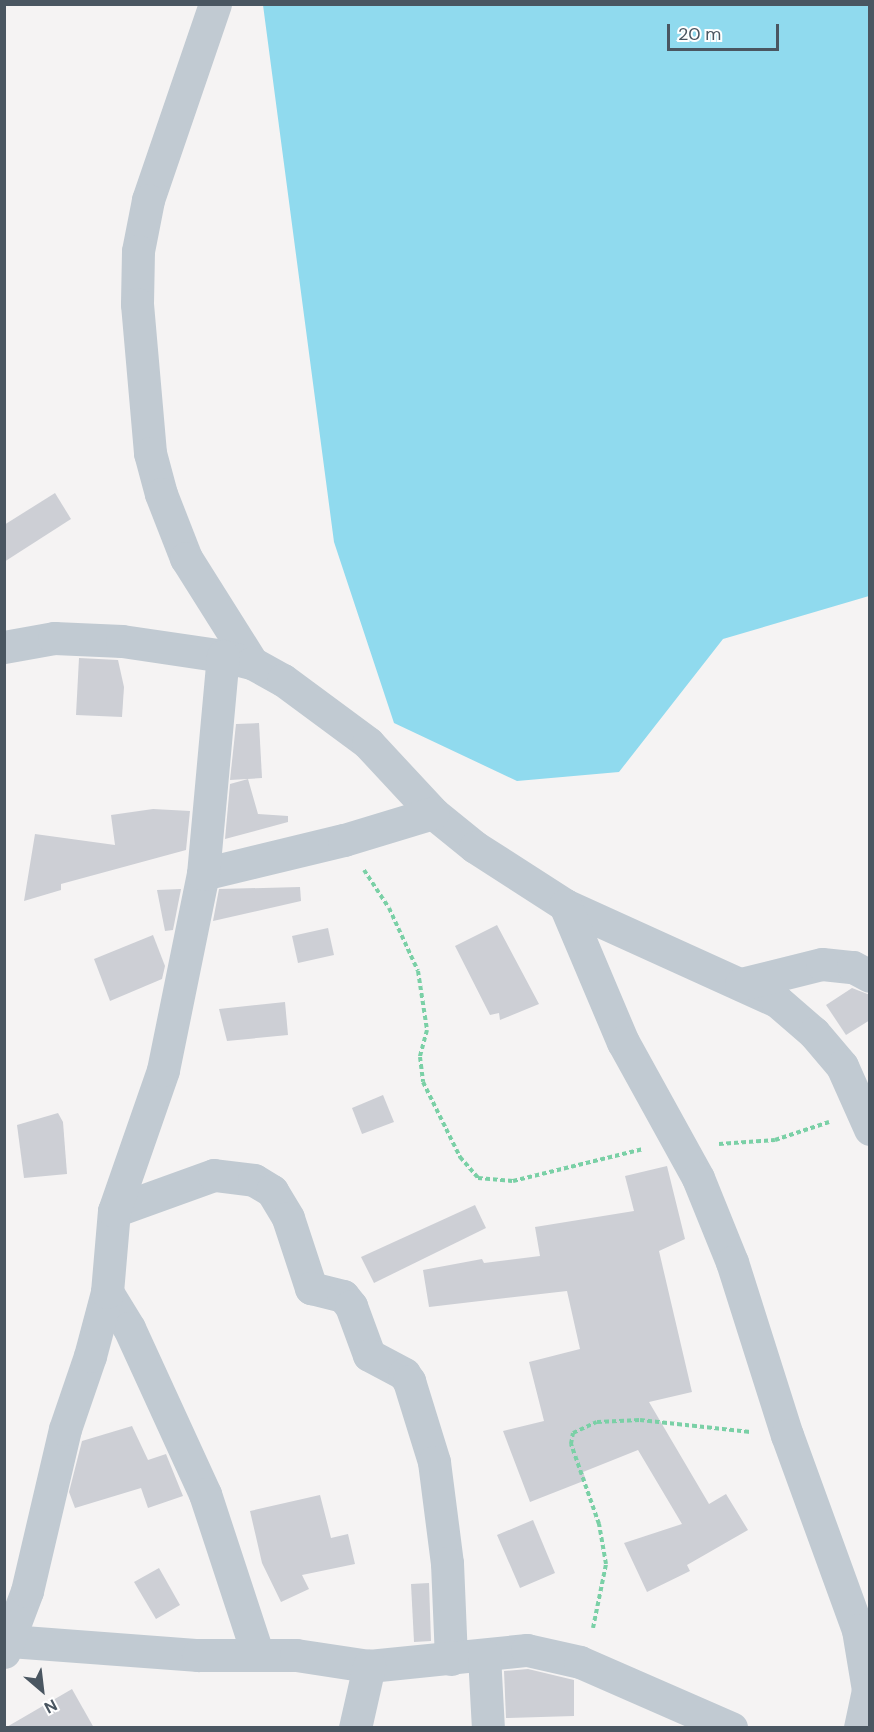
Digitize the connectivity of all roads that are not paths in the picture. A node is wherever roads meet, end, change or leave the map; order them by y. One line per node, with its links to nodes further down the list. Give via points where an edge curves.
1 (215, 4): 3 (street, via 148,200 138,251 137,304 150,453 161,494 186,558)
2 (4, 647): 3 (street, via 54,638 122,641)
3 (238, 660): 4 (street, via 308,697 368,743); 5 (street)
4 (433, 813): 5 (street, via 344,840); 6 (street, via 475,847)
5 (203, 874): 10 (street, via 163,1070)
6 (565, 905): 8 (street); 20 (street, via 623,1042 698,1178 732,1262 787,1435 858,1630 868,1690)
7 (870, 976): 8 (street, via 853,967 822,964)
8 (741, 984): 9 (street, via 777,1001 814,1033 842,1066)
9 (867, 1120)
10 (114, 1211): 11 (street); 15 (street, via 214,1175 254,1180 272,1191 288,1218 311,1288 343,1296 351,1306 369,1355 404,1374 409,1381 434,1462 447,1563)
11 (107, 1292): 12 (street, via 64,1429 27,1591); 13 (street, via 129,1328 205,1494)
12 (7, 1647): 13 (street)
13 (258, 1655): 16 (street, via 296,1655)
14 (484, 1655): 15 (street); 18 (street); 19 (street, via 527,1650 580,1662)
15 (451, 1659): 16 (street)
16 (369, 1666): 17 (street)
17 (355, 1728)
18 (488, 1728)
19 (731, 1728)
20 (860, 1728)

